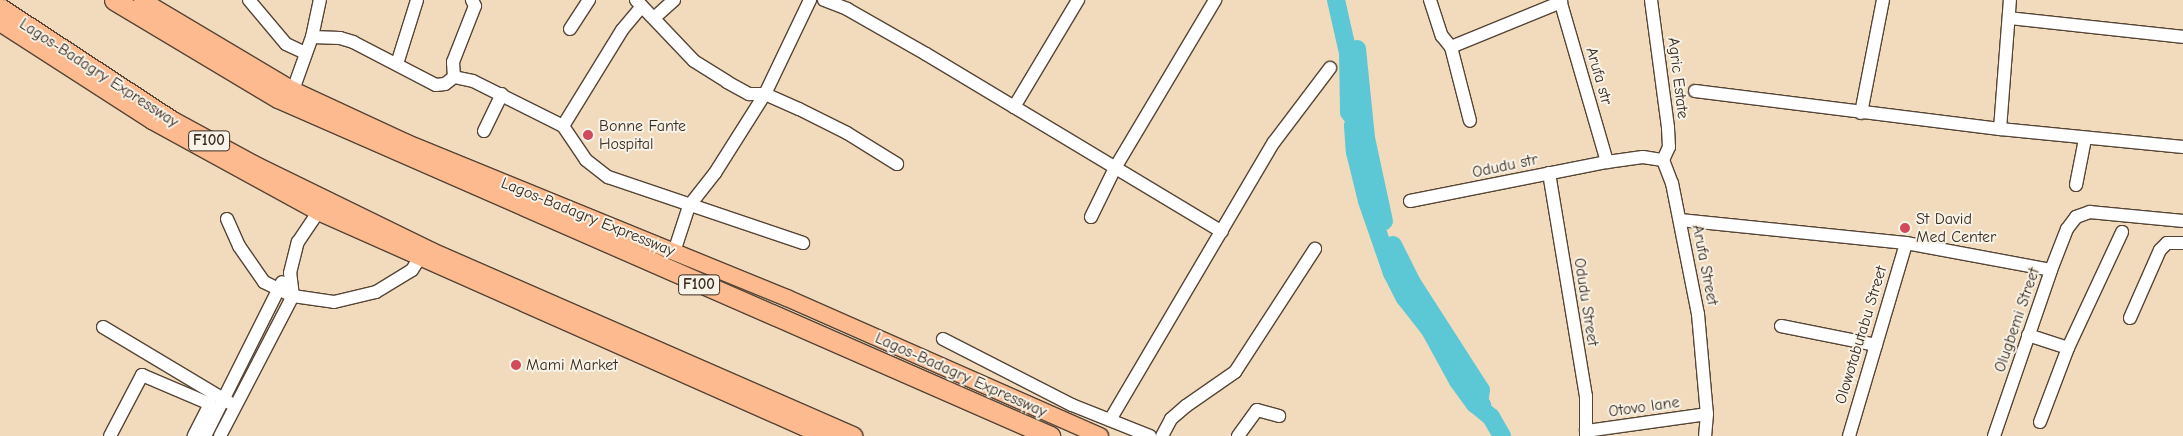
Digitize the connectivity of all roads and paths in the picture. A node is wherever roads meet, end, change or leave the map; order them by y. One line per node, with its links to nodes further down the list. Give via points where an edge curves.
1 (114, 0): 41 (highway, Lagos-Badagry Expressway / F100, via 278,98)
2 (142, 0): 32 (main road, Lagos-Badagry Expressway)
3 (249, 0): 28 (street, via 286,44)
4 (320, 0): 25 (street)
5 (417, 0): 29 (street)
6 (472, 0): 31 (street, via 476,6 453,62)
7 (588, 0): 24 (street)
8 (674, 0): 21 (street)
9 (795, 0): 19 (street)
10 (824, 0): 36 (street, via 847,9)
11 (1078, 0): 36 (street)
12 (1215, 0): 48 (street)
13 (1430, 0): 27 (street, via 1442,36)
14 (1651, 0): 45 (street, Agric Estate, via 1668,128 1669,147)
15 (1883, 0): 37 (street)
16 (2010, 0): 22 (street)
17 (1561, 1): 27 (street); 46 (street, Arufa str)
18 (639, 3): 21 (street); 39 (street)
19 (808, 3): 35 (street)
20 (0, 8): 66 (highway, Lagos-Badagry Expressway / F100, via 172,122)
21 (654, 18): 35 (street, via 694,62 749,94)
22 (2009, 18): 26 (street); 40 (street)
23 (0, 23): 54 (main road, Lagos-Badagry Expressway, via 152,121)
24 (570, 30)
25 (312, 37): 28 (street); 29 (street, via 340,38)
26 (2183, 37)
27 (1451, 47): 38 (street)
28 (305, 53): 32 (street)
29 (396, 64): 31 (street, via 436,85 445,84)
30 (1330, 68): 59 (street, via 1274,142)
31 (454, 77): 34 (street)
32 (293, 90): 49 (main road, Lagos-Badagry Expressway)
33 (1695, 91): 37 (street)
34 (502, 94): 39 (street); 42 (street)
35 (764, 94): 47 (street, via 847,132); 53 (street, via 715,173)
36 (1014, 107): 48 (street)
37 (1861, 113): 40 (street)
38 (1470, 121)
39 (563, 126): 53 (street, via 586,160 598,171)
40 (2000, 129): 43 (street)
41 (349, 130): 49 (highway, via 445,166); 91 (highway, Lagos-Badagry Expressway / F100)
42 (484, 132)
43 (2084, 139): 44 (street); 51 (street)
44 (2183, 147)
45 (1663, 160): 46 (street, via 1643,157); 57 (street, Arufa Street)
46 (1607, 162): 50 (street, Odudu str)
47 (897, 164)
48 (1115, 168): 55 (street); 59 (street)
49 (479, 173): 65 (main road, Lagos-Badagry Expressway)
50 (1549, 173): 52 (street, Odudu str); 84 (street, Odudu Street, via 1586,396)
51 (2076, 185)
52 (1410, 201)
53 (689, 206): 61 (street); 65 (street)
54 (318, 212): 66 (main road, Lagos-Badagry Expressway); 68 (street, via 298,242)
55 (1091, 217)
56 (227, 219): 69 (street, via 249,263 264,282)
57 (1680, 220): 62 (street); 80 (street, Arufa Street, via 1698,314)
58 (2183, 221): 67 (street, Olugbemi Street, via 2090,212 2076,217 2067,229)
59 (1222, 232): 82 (street)
60 (2122, 232): 77 (street)
61 (803, 243)
62 (1906, 243): 67 (street); 76 (street, Olowotabutabu Street)
63 (2183, 243): 71 (street, via 2167,243 2160,250)
64 (1315, 250): 94 (street, via 1235,372 1171,419)
65 (674, 252): 92 (main road, Lagos-Badagry Expressway)
66 (425, 256): 70 (street, via 412,270 376,292 334,302); 89 (main road, Lagos-Badagry Expressway); 90 (highway, Lagos-Badagry Expressway / F100)
67 (2051, 270): 74 (street, Olugbemi Street)
68 (290, 273): 69 (street); 70 (street)
69 (276, 288): 70 (street); 78 (street)
70 (293, 296): 79 (street)
71 (2130, 318)
72 (1781, 326): 76 (street)
73 (103, 327): 78 (street)
74 (2028, 336): 77 (street); 98 (street, Olugbemi Street)
75 (943, 339): 82 (street, via 1072,405)
76 (1876, 344): 97 (street, Olowotabutabu Street)
77 (2068, 348): 83 (street)
78 (223, 399): 79 (street); 87 (street)
79 (235, 406): 88 (street)
80 (1708, 414): 84 (street, Otovo lane); 96 (street, Arufa Street)
81 (1279, 416): 95 (street, via 1257,410)
82 (1110, 420): 93 (street)
83 (2040, 422)
84 (1586, 434)
85 (110, 436): 86 (street, via 142,375 210,404)
86 (194, 436)
87 (204, 436)
88 (220, 436)
89 (823, 436)
90 (854, 436)
91 (1050, 436)
92 (1100, 436)
93 (1150, 436)
94 (1162, 436)
95 (1238, 436)
96 (1706, 436)
97 (1848, 436)
98 (1994, 436)

